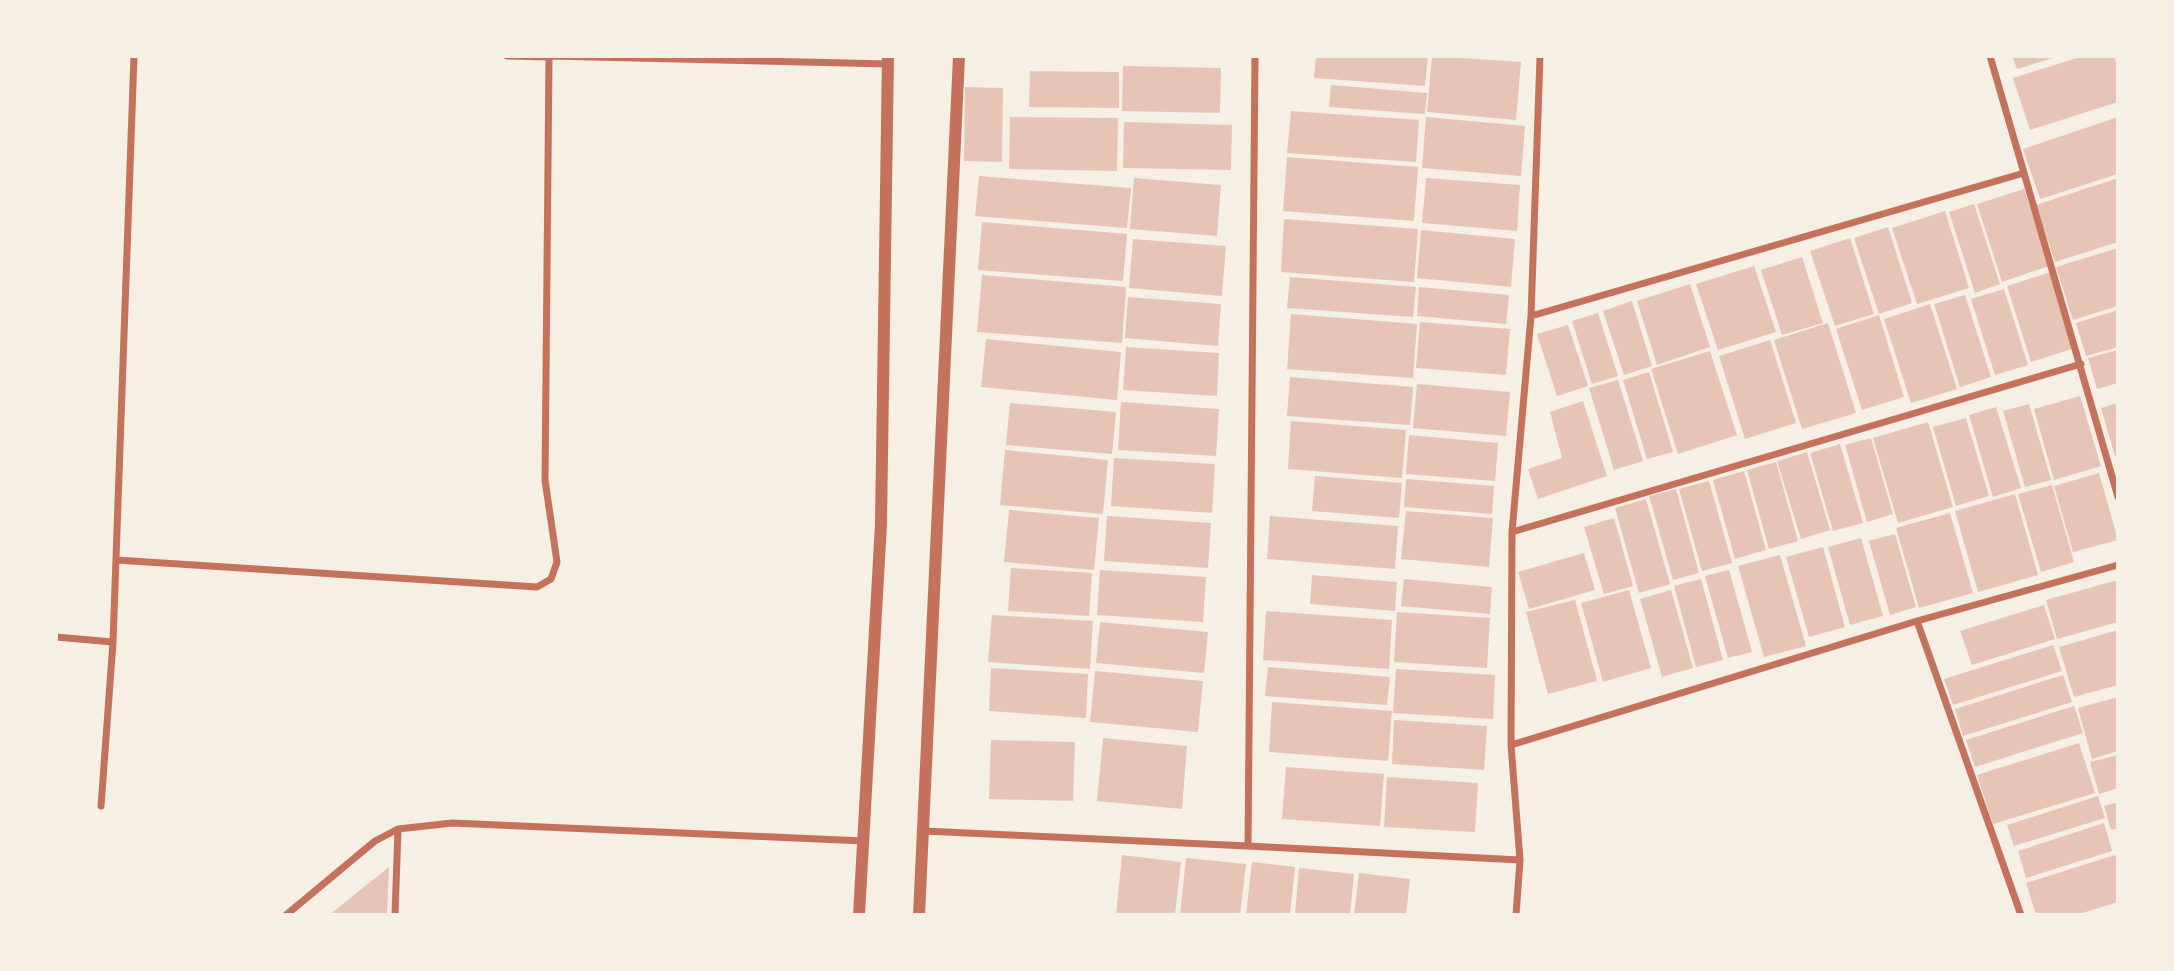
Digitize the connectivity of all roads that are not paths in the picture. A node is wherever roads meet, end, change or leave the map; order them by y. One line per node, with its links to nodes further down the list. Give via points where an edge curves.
1 (134, 56): 14 (street)
2 (507, 56): 7 (street)
3 (960, 56): 22 (street)
4 (1255, 56): 24 (street)
5 (1540, 56): 10 (street)
6 (1990, 56): 9 (street)
7 (550, 57): 8 (street); 14 (street, via 545,480 557,562 551,579 537,587)
8 (888, 60): 23 (street, via 881,524)
9 (2024, 173): 10 (street); 11 (street)
10 (1531, 316): 13 (street)
11 (2081, 364): 12 (street); 13 (street)
12 (2118, 498)
13 (1512, 532): 19 (street)
14 (116, 560): 18 (street)
15 (2118, 565): 16 (street)
16 (1917, 621): 19 (street); 31 (street)
17 (56, 637): 18 (street)
18 (113, 642): 20 (street)
19 (1511, 745): 25 (street)
20 (101, 806)
21 (398, 830): 23 (street, via 452,823); 26 (street, via 375,841); 27 (street)
22 (924, 831): 24 (street); 29 (street)
23 (863, 841): 28 (street)
24 (1248, 846): 25 (street)
25 (1520, 860): 30 (street)
26 (286, 915)
27 (395, 915)
28 (859, 915)
29 (919, 915)
30 (1516, 915)
31 (2021, 915)

